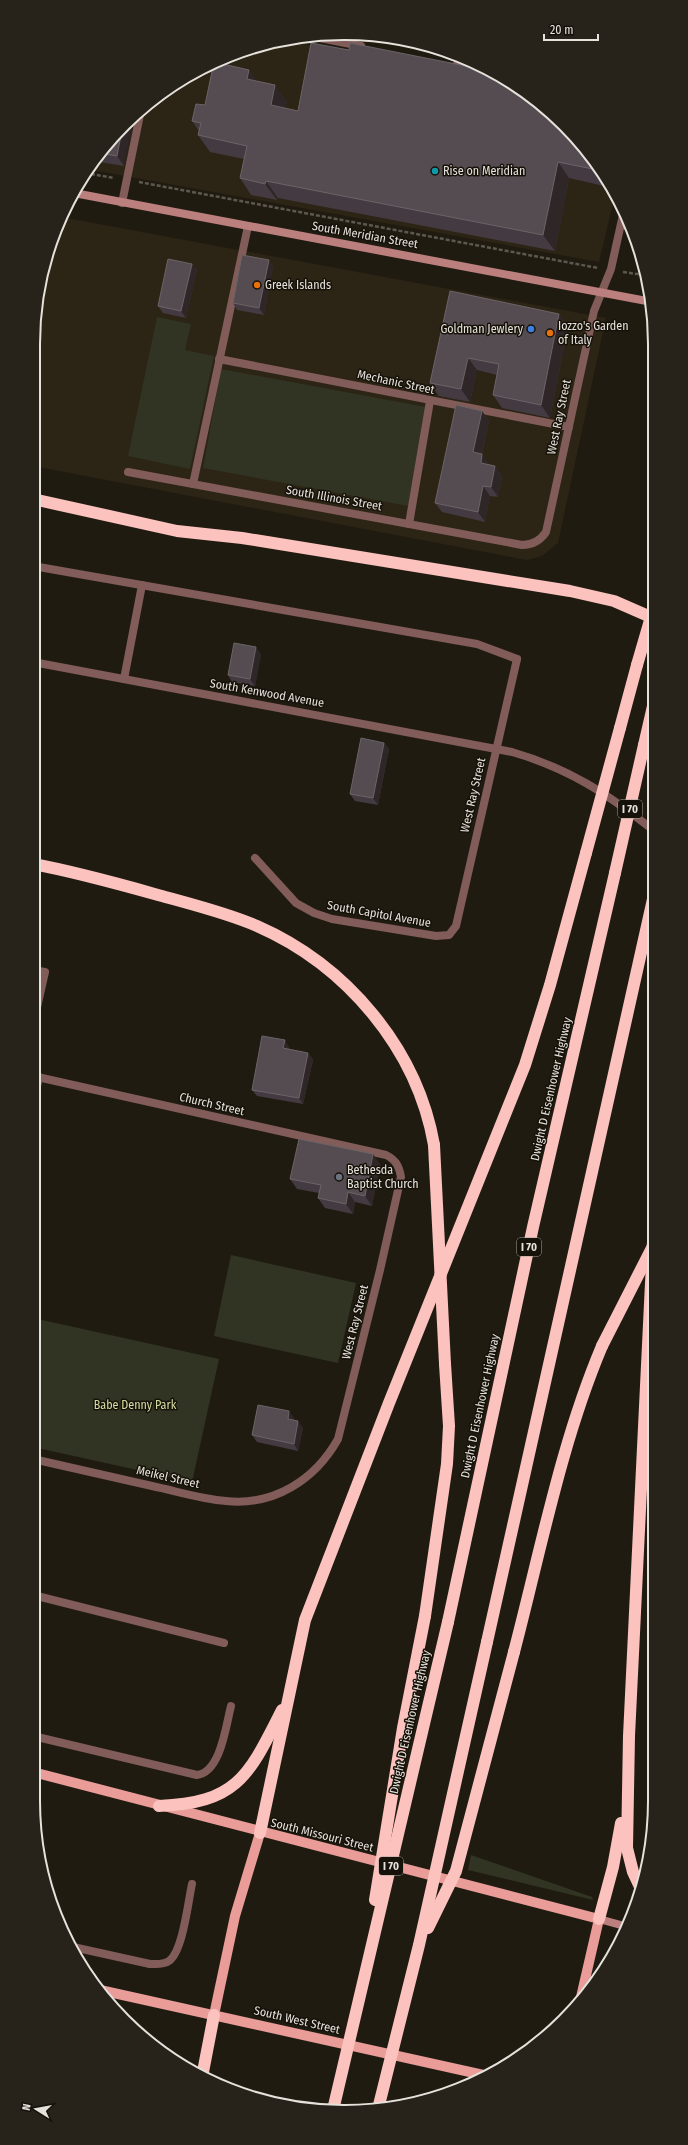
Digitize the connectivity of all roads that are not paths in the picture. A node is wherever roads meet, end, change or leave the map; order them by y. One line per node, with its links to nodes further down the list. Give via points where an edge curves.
1 (331, 41): 2 (street)
2 (368, 48)
3 (446, 62): 4 (street)
4 (465, 65)
5 (139, 120): 7 (street)
6 (80, 194): 7 (main road, South Meridian Street)
7 (122, 203): 9 (main road, South Meridian Street)
8 (622, 221): 10 (street, West Ray Street, via 611,270)
9 (248, 226): 10 (main road, South Meridian Street); 12 (street)
10 (600, 292): 11 (main road, South Meridian Street); 14 (street, West Ray Street)
11 (644, 301)
12 (219, 359): 13 (street, Mechanic Street); 16 (street)
13 (430, 401): 14 (street, Mechanic Street); 18 (street)
14 (569, 427): 19 (street, West Ray Street, via 546,532)
15 (128, 472): 16 (street, South Illinois Street)
16 (193, 484): 18 (street, South Illinois Street)
17 (40, 501): 22 (highway, via 177,530 242,538 575,592 619,603)
18 (409, 524): 19 (street, South Illinois Street, via 522,545)
19 (536, 543)
20 (40, 567): 21 (street)
21 (142, 585): 25 (street); 27 (street, West Ray Street, via 477,644 517,658)
22 (648, 616)
23 (648, 627): 43 (highway, bridge, via 548,991 525,1065 320,1579 305,1620)
24 (40, 663): 25 (street, South Kenwood Avenue)
25 (124, 679): 27 (street, South Kenwood Avenue)
26 (648, 728): 58 (highway, Dwight D Eisenhower Highway / I 70, bridge, via 533,1227 448,1622)
27 (496, 748): 28 (street, via 524,755 572,774); 32 (street, West Ray Street, via 456,926)
28 (648, 826)
29 (255, 858): 32 (street, South Capitol Avenue, via 296,903 314,913 332,919 436,936)
30 (40, 866): 58 (highway, bridge, via 101,879 227,915 272,933 315,959 364,1003 394,1043 422,1099 434,1145 449,1426 447,1464 425,1616 403,1728)
31 (648, 921): 54 (highway, bridge)
32 (449, 935)
33 (40, 971): 34 (street, via 45,972)
34 (40, 994)
35 (40, 1077): 36 (street, Church Street)
36 (386, 1155): 40 (street, West Ray Street, via 395,1160 401,1176 346,1414 338,1439 329,1454)
37 (648, 1256): 54 (highway, bridge, via 602,1346 574,1420 456,1871)
38 (648, 1349): 47 (highway)
39 (40, 1461): 40 (street, Meikel Street, via 226,1502 260,1500)
40 (297, 1484)
41 (40, 1597): 42 (street)
42 (224, 1643)
43 (290, 1693): 48 (highway, via 253,1766 239,1782 212,1798 185,1805); 49 (highway)
44 (231, 1706): 45 (street, via 219,1754 201,1774)
45 (40, 1738)
46 (40, 1774): 48 (main road, South Missouri Street)
47 (628, 1779): 50 (highway, via 627,1848 632,1872); 52 (highway, via 613,1867)
48 (159, 1806): 49 (main road, South Missouri Street)
49 (260, 1833): 52 (main road, South Missouri Street); 59 (main road, via 235,1916)
50 (637, 1882)
51 (192, 1884): 55 (street, via 179,1945 169,1961 163,1964 150,1964)
52 (599, 1919): 53 (main road, South Missouri Street); 56 (main road)
53 (621, 1925)
54 (420, 1945): 62 (highway, bridge)
55 (78, 1948)
56 (583, 1989)
57 (108, 1992): 59 (main road, South West Street)
58 (357, 2010): 63 (highway, Dwight D Eisenhower Highway / I 70, bridge)
59 (214, 2015): 60 (highway); 61 (main road, South West Street)
60 (203, 2070)
61 (478, 2074)
62 (380, 2102)
63 (334, 2105)

